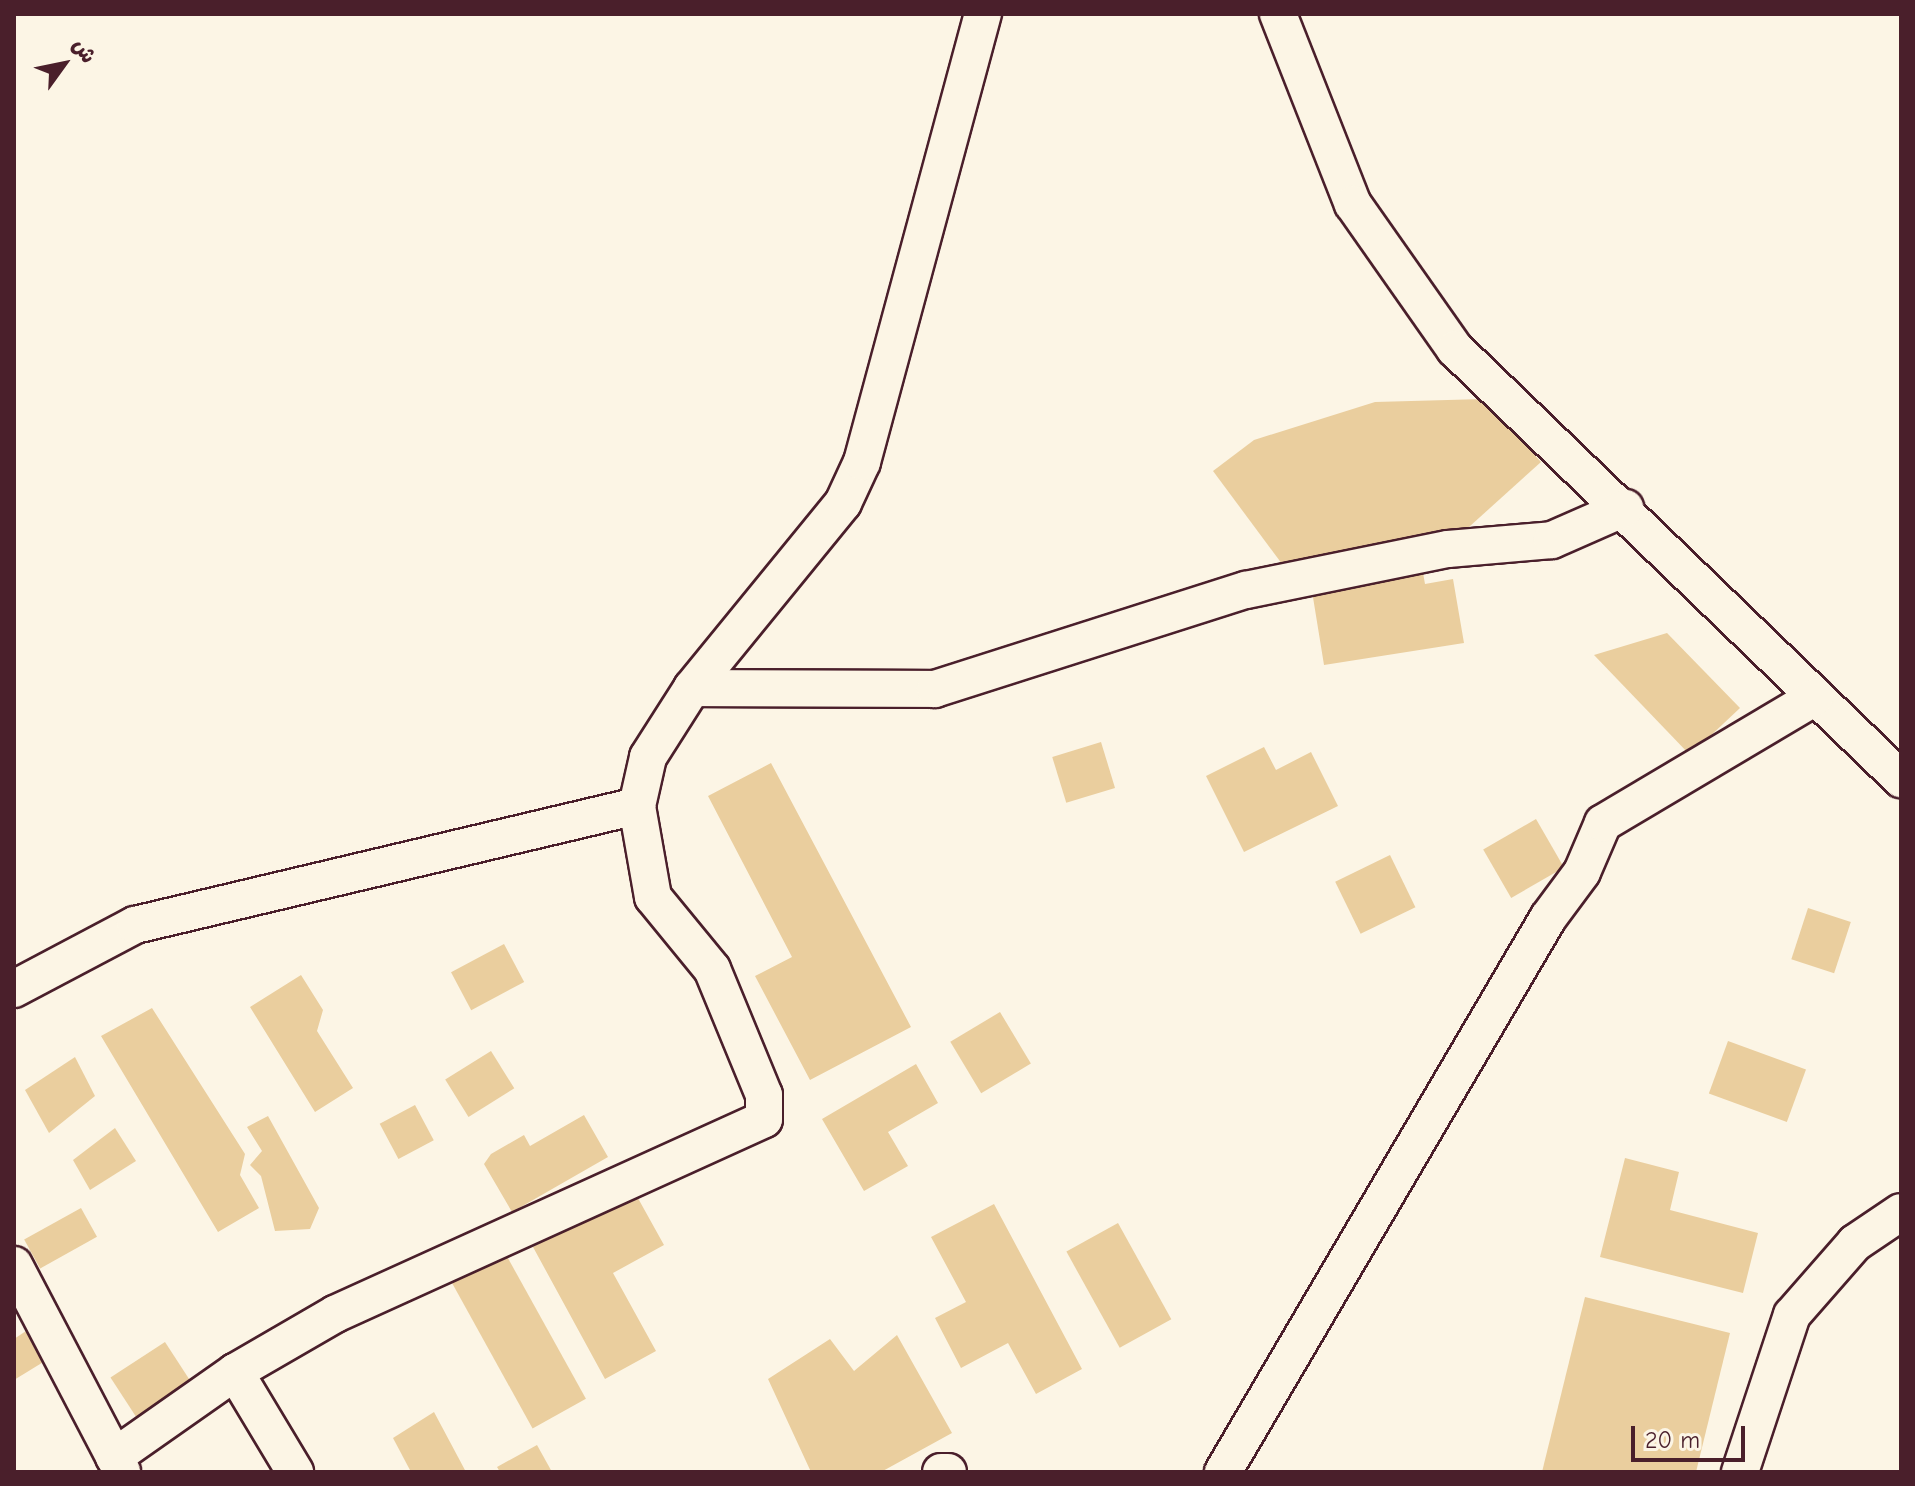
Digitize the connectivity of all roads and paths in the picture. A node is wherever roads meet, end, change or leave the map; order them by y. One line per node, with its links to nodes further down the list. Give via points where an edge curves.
1 (983, 14): 4 (street, via 862,462 843,503)
2 (1278, 14): 3 (street, via 1353,204 1417,303 1455,349)
3 (1625, 508): 4 (street, via 1552,540 1448,549 1246,590 935,689); 5 (street)
4 (692, 688): 7 (street, via 648,757)
5 (1815, 697): 6 (street); 16 (street, via 1603,823 1582,872 1548,918)
6 (1901, 779)
7 (637, 806): 8 (street, via 135,925); 11 (street, via 653,897 712,969 764,1095 764,1119 335,1314)
8 (14, 989)
9 (1901, 1212): 17 (street, via 1855,1243 1792,1315)
10 (14, 1265): 12 (street)
11 (235, 1372): 12 (street); 13 (street)
12 (118, 1464)
13 (295, 1472)
14 (941, 1472): 15 (street)
15 (948, 1472)
16 (1223, 1472)
17 (1740, 1472)

